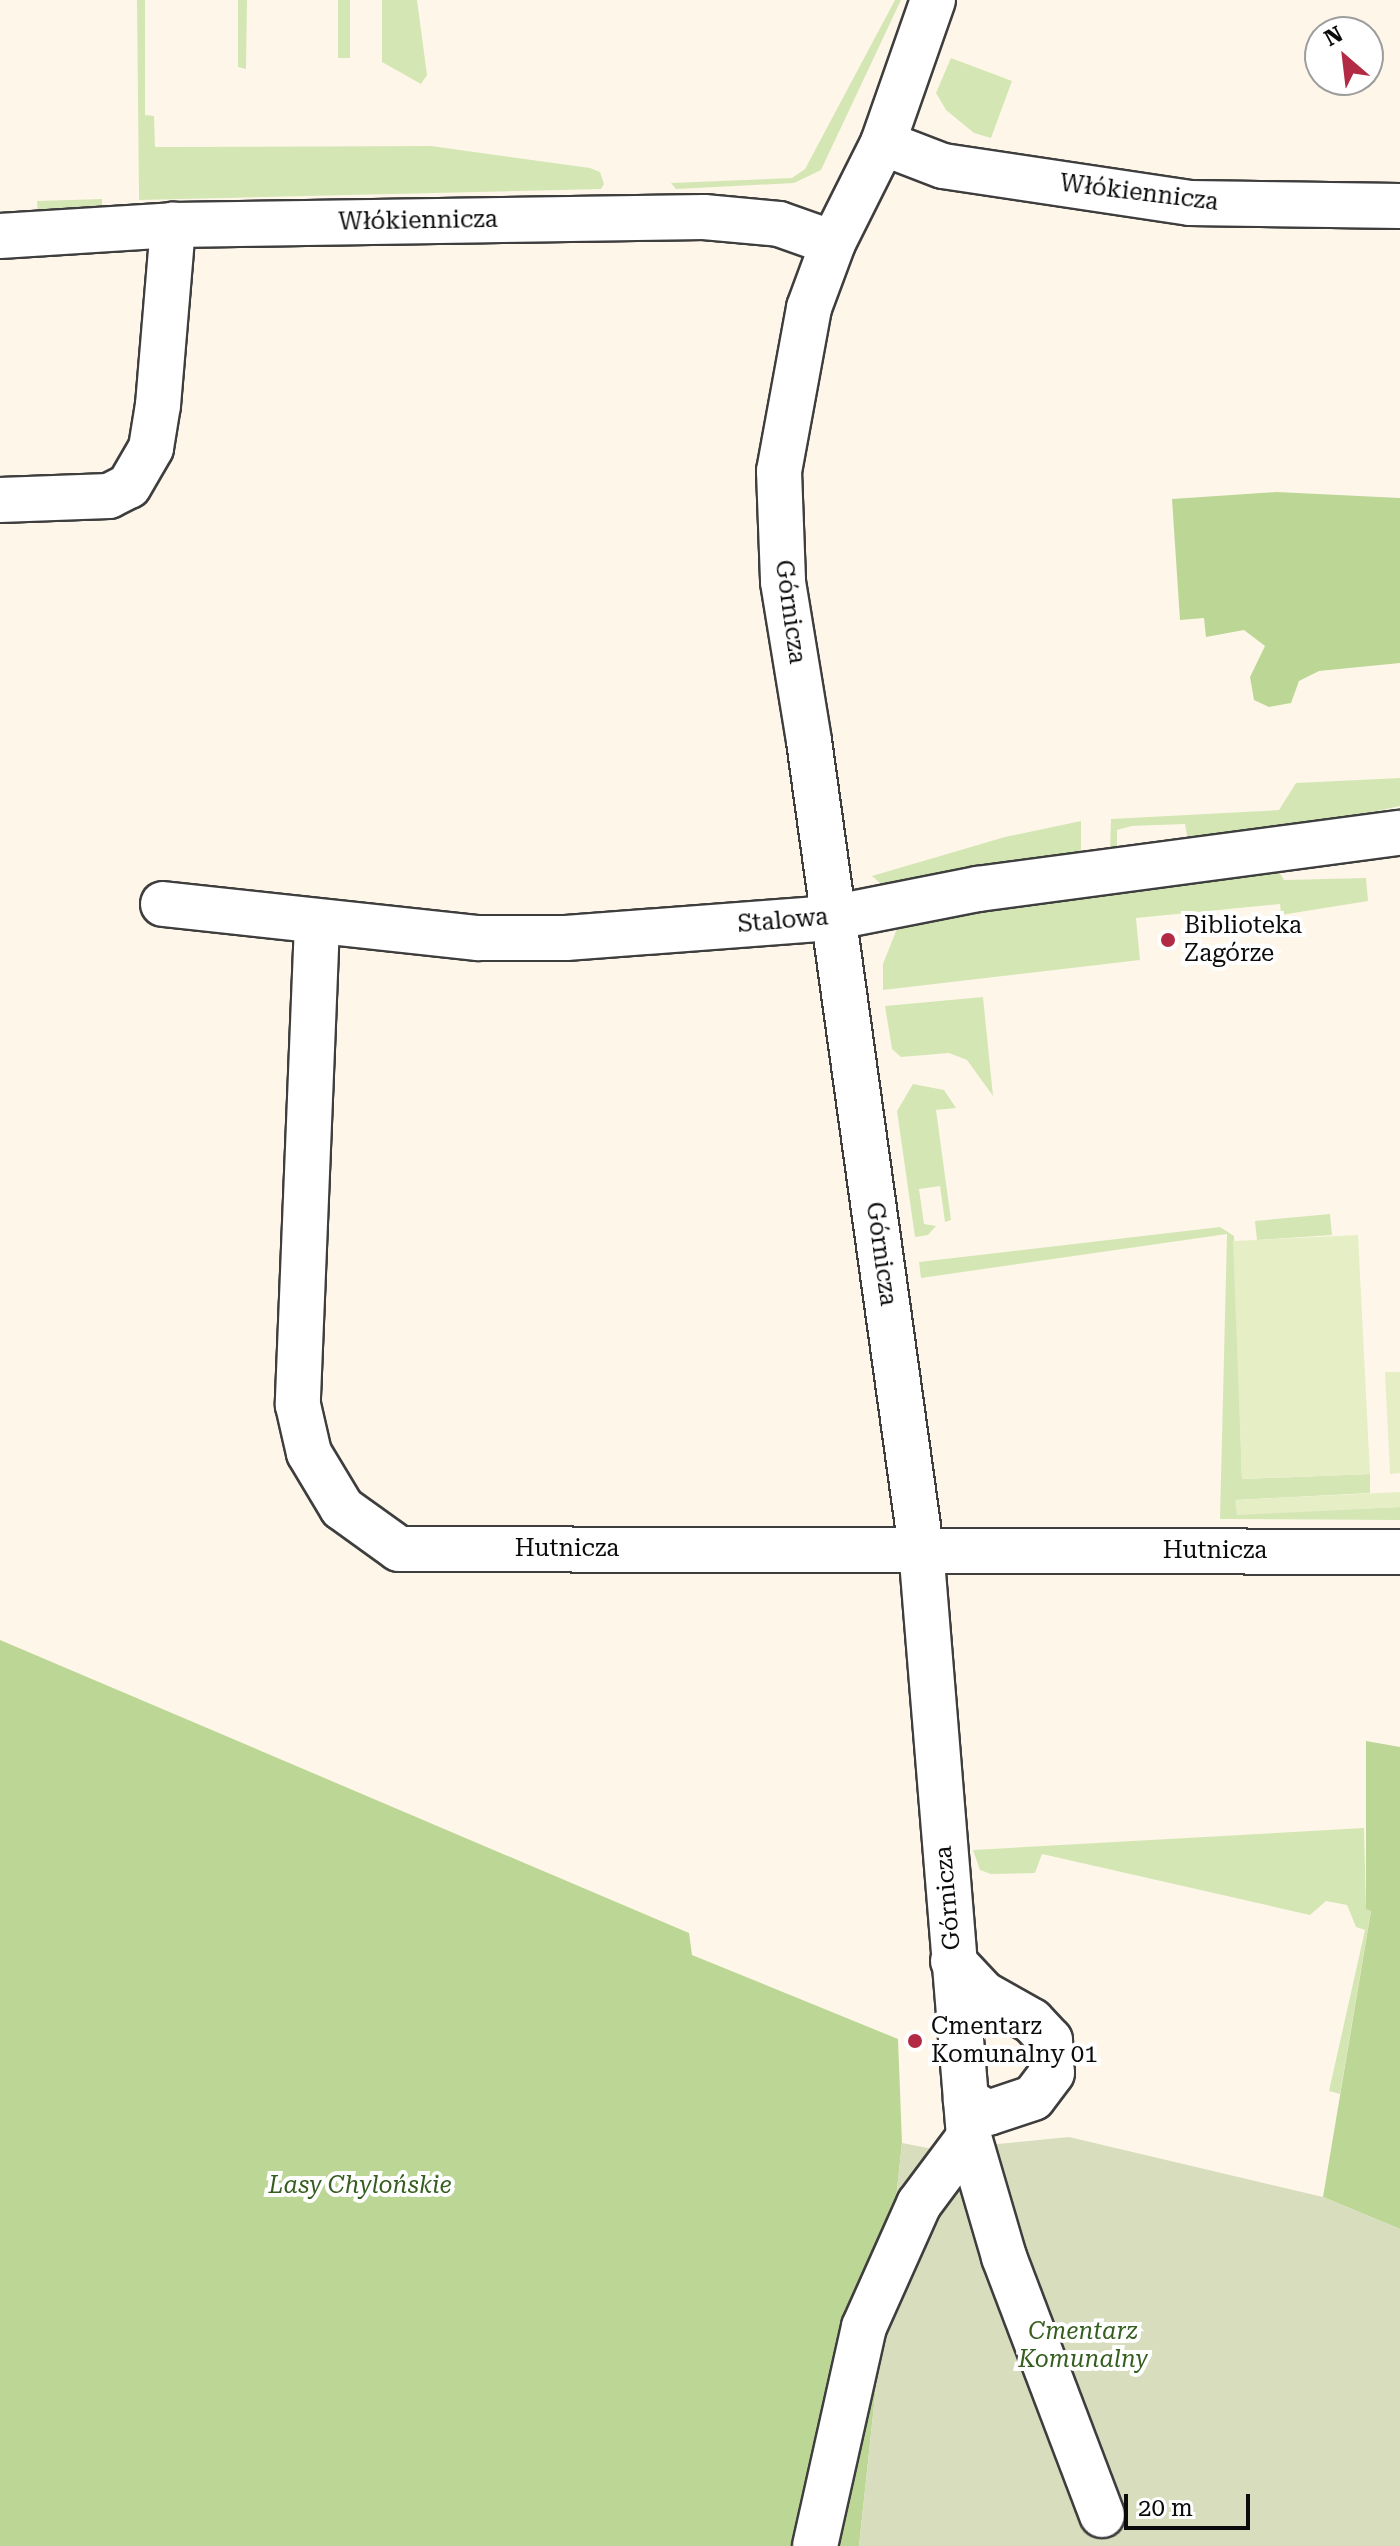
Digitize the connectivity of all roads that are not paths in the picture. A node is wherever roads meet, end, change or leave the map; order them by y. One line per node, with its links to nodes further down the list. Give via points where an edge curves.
1 (933, 0): 2 (street, Górnicza)
2 (883, 143): 3 (street, Włókiennicza, via 943,166 1190,203); 6 (street, Górnicza)
3 (1400, 206)
4 (173, 225): 5 (street, Włókiennicza); 6 (street, Włókiennicza, via 704,217 779,224); 7 (street, via 151,448 129,486 109,496)
5 (0, 236)
6 (833, 243): 10 (street, Górnicza, via 809,308 779,471 783,582)
7 (0, 500)
8 (1400, 833): 10 (street, Stalowa, via 978,889)
9 (163, 904): 11 (street, Stalowa)
10 (831, 918): 11 (street, Stalowa, via 566,938 478,938); 12 (street, Górnicza)
11 (317, 924): 12 (street, Hutnicza, via 298,1405 309,1453 342,1508 399,1549)
12 (921, 1548): 13 (street, Hutnicza); 14 (street, Górnicza)
13 (1400, 1552)
14 (953, 1961): 15 (street, Górnicza); 15 (street, via 984,1994 1032,2021 1050,2040 1052,2073 1033,2098)
15 (968, 2119): 16 (street, Górnicza, via 1004,2257); 17 (street, via 919,2204 864,2327)
16 (1102, 2515)
17 (815, 2546)

